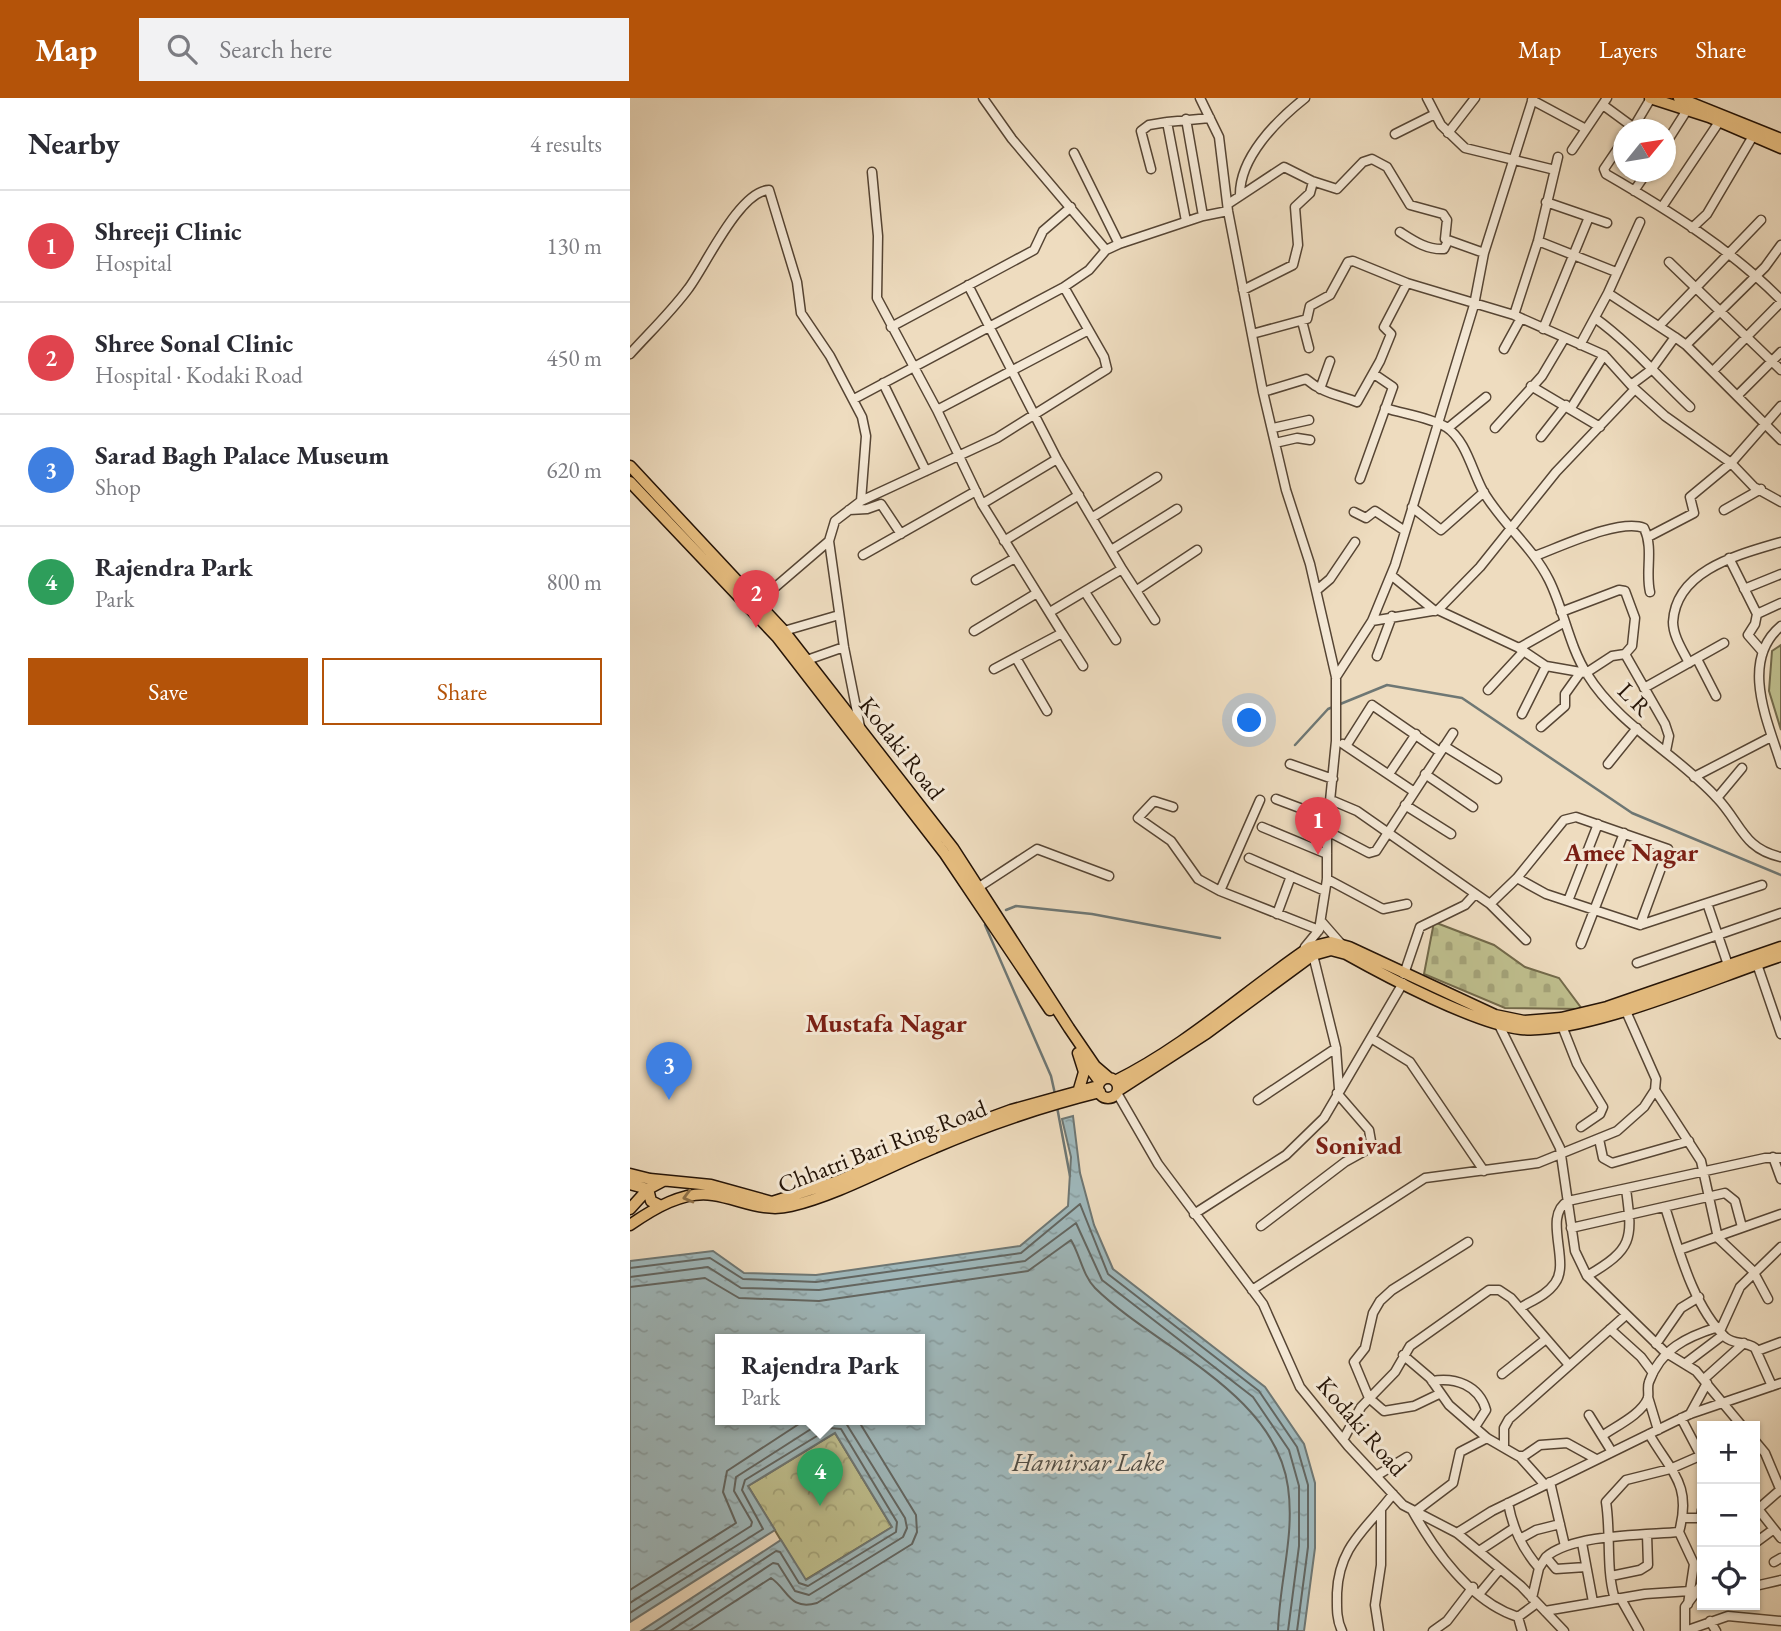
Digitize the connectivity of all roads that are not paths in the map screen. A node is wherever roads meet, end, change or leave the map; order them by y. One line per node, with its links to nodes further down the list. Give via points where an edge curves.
1 (984, 98): 40 (street, via 1012,139)
2 (1200, 98): 12 (street)
3 (1305, 98): 38 (street, via 1242,170)
4 (1475, 98): 20 (street)
5 (1650, 98): 10 (main road); 15 (street)
6 (1679, 98): 23 (main road)
7 (1530, 99): 19 (street); 28 (street)
8 (1432, 100): 11 (street)
9 (1605, 101): 14 (street); 19 (street)
10 (1687, 110): 17 (main road); 18 (street)
11 (1435, 114): 20 (street); 21 (street)
12 (1210, 118): 13 (street); 42 (street, via 1219,137)
13 (1186, 119): 16 (street); 43 (street)
14 (1624, 119)
15 (1639, 119)
16 (1167, 122): 30 (street, via 1142,131); 46 (street)
17 (1720, 122): 22 (main road); 41 (street)
18 (1676, 126)
19 (1586, 129): 25 (street)
20 (1448, 133): 28 (street, via 1465,148)
21 (1395, 134)
22 (1753, 136): 24 (main road); 49 (street, via 1707,214)
23 (1781, 139)
24 (1781, 148)
25 (1572, 150)
26 (1074, 153): 53 (street)
27 (1558, 157): 31 (street)
28 (1513, 158): 31 (street); 56 (street)
29 (1613, 158): 33 (street, via 1605,172)
30 (1151, 169)
31 (1555, 170): 39 (street)
32 (872, 173): 75 (street, via 878,253 875,284)
33 (1613, 177)
34 (1313, 181): 38 (street, via 1284,167); 51 (street, via 1337,189 1363,162 1378,161 1395,177 1410,205 1443,214); 66 (street, via 1310,193 1295,207 1298,245 1293,265)
35 (1620, 182): 37 (street)
36 (1640, 182): 37 (street)
37 (1634, 191): 41 (street)
38 (1240, 197): 42 (street)
39 (1546, 202): 44 (street); 52 (street)
40 (1071, 207): 55 (street); 63 (street, via 1043,231 1034,250)
41 (1662, 207): 49 (street)
42 (1228, 208): 43 (street); 66 (street)
43 (1203, 216): 46 (street)
44 (1590, 217): 48 (street); 57 (street)
45 (1761, 220): 58 (street)
46 (1186, 221): 53 (street)
47 (1640, 222): 60 (street)
48 (1607, 223)
49 (1692, 228): 58 (street)
50 (1400, 232): 51 (street, via 1420,245 1440,250)
51 (1448, 241): 56 (street)
52 (1538, 241): 57 (street); 71 (street)
53 (1119, 244): 55 (street)
54 (1781, 245): 61 (street)
55 (1106, 250): 65 (street, via 1089,270)
56 (1484, 253): 69 (street)
57 (1575, 254): 60 (street); 77 (street)
58 (1726, 254): 61 (street); 64 (street)
59 (1669, 261): 64 (street)
60 (1616, 272): 67 (street)
61 (1757, 275): 68 (street); 70 (street)
62 (1407, 283): 69 (street); 73 (street, via 1350,261 1330,295 1310,306); 97 (street, via 1384,327 1391,334)
63 (968, 285): 75 (street); 76 (street)
64 (1695, 285): 70 (street); 74 (street)
65 (1064, 287): 76 (street); 78 (street)
66 (1243, 290): 79 (street)
67 (1608, 293): 72 (street); 74 (street)
68 (1781, 301): 80 (street)
69 (1474, 304): 71 (street); 114 (street)
70 (1721, 309): 80 (street); 84 (street)
71 (1518, 317): 77 (street); 86 (street)
72 (1595, 318): 83 (street); 94 (street, via 1630,344)
73 (1302, 321): 79 (street); 85 (street)
74 (1660, 325): 81 (street)
75 (891, 327): 92 (street)
76 (990, 327): 92 (street); 93 (street)
77 (1543, 329): 82 (street)
78 (1087, 331): 93 (street); 111 (street, via 1107,369)
79 (1252, 334): 102 (street)
80 (1747, 335): 91 (street); 96 (street)
81 (1675, 337): 84 (street); 94 (street)
82 (1564, 339): 83 (street); 99 (street, via 1548,368)
83 (1580, 345): 89 (street)
84 (1686, 345): 96 (street)
85 (1308, 348)
86 (1504, 349)
87 (1781, 352): 91 (street)
88 (630, 354): 105 (street, via 688,289 724,230 767,190 797,282 801,313)
89 (1604, 355): 100 (street); 106 (street)
90 (1329, 360): 101 (street)
91 (1772, 361): 95 (street); 103 (street)
92 (913, 368): 98 (street); 110 (street)
93 (1012, 370): 110 (street); 111 (street)
94 (1651, 370): 100 (street); 108 (street)
95 (1781, 370)
96 (1713, 371): 103 (street)
97 (1374, 374): 101 (street, via 1357,402); 109 (street, via 1394,387)
98 (883, 383): 105 (street); 127 (street)
99 (1531, 386): 106 (street); 118 (street)
100 (1633, 387): 115 (street); 125 (street)
101 (1320, 389): 102 (street, via 1302,379)
102 (1263, 392): 116 (street)
103 (1737, 396): 113 (street)
104 (1486, 397): 117 (street)
105 (854, 399): 135 (street, via 866,436)
106 (1569, 406): 115 (street); 119 (street)
107 (1781, 406): 113 (street)
108 (1690, 407)
109 (1385, 408): 114 (street, L R); 129 (street)
110 (937, 410): 123 (street)
111 (1035, 413): 123 (street); 124 (street)
112 (1309, 420): 116 (street)
113 (1765, 422): 121 (street); 125 (street)
114 (1438, 423): 117 (street, L R); 138 (street)
115 (1600, 427): 144 (street)
116 (1273, 428): 122 (street)
117 (1448, 428): 133 (street, L R, via 1460,441)
118 (1495, 428)
119 (1541, 437)
120 (1310, 440): 122 (street)
121 (1781, 440)
122 (1275, 443): 164 (street)
123 (959, 457): 127 (street); 132 (street)
124 (1057, 459): 134 (street); 137 (street)
125 (1731, 463): 131 (street); 147 (street, via 1690,497 1694,513)
126 (630, 466): 168 (main road, Kodaki Road)
127 (926, 471): 135 (street)
128 (1157, 477): 143 (street)
129 (1360, 479)
130 (630, 482): 276 (main road, Kodaki Road, via 777,637 945,854)
131 (1761, 489): 136 (street); 141 (street)
132 (976, 491): 137 (street); 146 (street)
133 (1484, 492): 138 (street, via 1441,530); 144 (street, L R)
134 (1079, 495): 143 (street); 149 (street)
135 (861, 501): 140 (street)
136 (1781, 502)
137 (982, 504): 149 (street)
138 (1412, 507): 145 (street)
139 (1177, 509): 152 (street)
140 (849, 510): 146 (street, via 881,504); 148 (street, via 832,526)
141 (1724, 510)
142 (1354, 512): 145 (street, via 1366,518 1375,511)
143 (1093, 517): 152 (street)
144 (1509, 529): 155 (street, L R); 170 (street, via 1480,567)
145 (1405, 531): 160 (street)
146 (901, 534): 154 (street)
147 (1648, 537): 155 (street, via 1639,526 1607,530); 166 (street)
148 (829, 541): 168 (street); 174 (street)
149 (1004, 541): 156 (street)
150 (1355, 542): 164 (street)
151 (1781, 542): 157 (street)
152 (1113, 549): 158 (street)
153 (1198, 550): 163 (street)
154 (863, 555)
155 (1535, 556): 172 (street, L R)
156 (1015, 558): 161 (street); 167 (street)
157 (1729, 558): 162 (street); 192 (street, via 1697,577 1677,607 1673,624)
158 (1122, 569): 163 (street); 165 (street)
159 (1781, 574): 162 (street)
160 (1391, 575): 170 (street); 177 (street)
161 (976, 580)
162 (1744, 589): 173 (street)
163 (1137, 590): 176 (street)
164 (1317, 590): 197 (street)
165 (1085, 592): 171 (street); 183 (street)
166 (1650, 592)
167 (1037, 593): 171 (street); 181 (street)
168 (758, 603): 180 (main road, Kodaki Road)
169 (1781, 603): 173 (street)
170 (1437, 610): 175 (street); 186 (street)
171 (1050, 612): 182 (street)
172 (1561, 612): 178 (street, L R); 188 (street, via 1625,591 1635,618 1632,646)
173 (1757, 614): 187 (street, via 1748,635)
174 (839, 615): 180 (street); 185 (street)
175 (1392, 616): 177 (street); 189 (street)
176 (1155, 620)
177 (1372, 621): 197 (street)
178 (1565, 622): 186 (street); 196 (street, L R)
179 (1781, 626): 187 (street)
180 (784, 631): 191 (main road, Kodaki Road)
181 (974, 631)
182 (1062, 634): 190 (street); 193 (street)
183 (1116, 640)
184 (1724, 643): 192 (street)
185 (844, 647): 191 (street); 205 (street)
186 (1521, 650): 194 (street); 199 (street)
187 (1762, 651): 208 (street, via 1757,676)
188 (1625, 654): 196 (street, via 1612,656); 198 (street)
189 (1377, 656)
190 (1016, 658): 195 (street); 201 (street)
191 (807, 660): 205 (main road, Kodaki Road)
192 (1693, 661): 198 (street); 200 (street)
193 (1083, 666)
194 (1546, 666): 196 (street); 202 (street)
195 (994, 669)
196 (1583, 673): 203 (street, via 1565,694 1565,706); 204 (street, L R)
197 (1336, 677): 209 (street)
198 (1644, 688): 212 (street, via 1669,736)
199 (1488, 690)
200 (1716, 696)
201 (1047, 710)
202 (1522, 714)
203 (1541, 727)
204 (1637, 728): 212 (street, L R); 214 (street)
205 (860, 729): 245 (main road, Kodaki Road)
206 (1453, 733): 211 (street)
207 (1416, 734): 210 (street, via 1372,705); 211 (street); 217 (street)
208 (1771, 737): 215 (street); 219 (street)
209 (1336, 741): 210 (street); 220 (street)
210 (1346, 746): 217 (street)
211 (1442, 749): 218 (street); 221 (street)
212 (1665, 751): 219 (street, L R)
213 (1290, 764): 220 (street)
214 (1608, 764)
215 (1781, 764)
216 (1742, 768): 223 (street)
217 (1389, 774): 222 (street)
218 (1425, 774): 222 (street); 229 (street)
219 (1694, 777): 223 (street, L R)
220 (1333, 779): 226 (street)
221 (1497, 779)
222 (1413, 791): 227 (street)
223 (1717, 798): 238 (street, L R, via 1750,844)
224 (1276, 799): 230 (street)
225 (1259, 800): 246 (street)
226 (1331, 800): 230 (street); 235 (street)
227 (1405, 805): 235 (street); 236 (street)
228 (1173, 807): 246 (street, via 1154,801 1138,818 1171,841 1198,879)
229 (1473, 807)
230 (1329, 819): 233 (street)
231 (1598, 824): 234 (street); 242 (street, via 1576,817 1564,820); 249 (street)
232 (1262, 827): 237 (street)
233 (1327, 831): 235 (street, via 1373,853); 237 (street)
234 (1624, 833): 253 (street); 256 (street, via 1670,852)
235 (1387, 834): 248 (street)
236 (1451, 834)
237 (1326, 854): 243 (street)
238 (1781, 857)
239 (1249, 858): 241 (street)
240 (1109, 876): 245 (street, via 1038,849)
241 (1291, 876): 247 (street); 255 (street)
242 (1517, 878): 249 (street); 252 (street)
243 (1327, 879): 247 (street); 251 (street, via 1383,909)
244 (1762, 885): 250 (street)
245 (979, 887): 278 (main road, Kodaki Road)
246 (1220, 891): 255 (street)
247 (1325, 891): 257 (street)
248 (1475, 894): 252 (street); 269 (street, via 1465,905 1420,927)
249 (1568, 901): 253 (street)
250 (1707, 903): 256 (street); 258 (street)
251 (1407, 904)
252 (1490, 904): 259 (street)
253 (1595, 912): 256 (street); 260 (street)
254 (1781, 913): 258 (street)
255 (1277, 914): 257 (street)
256 (1640, 925)
257 (1320, 926): 261 (street); 265 (street, via 1314,939)
258 (1718, 936): 266 (street); 268 (street)
259 (1526, 940)
260 (1581, 944)
261 (1342, 945): 265 (main road, Chhatri Bari Ring Road, via 1331,942 1310,947); 269 (main road)
262 (1781, 947): 268 (main road)
263 (1313, 954): 269 (main road, via 1331,950 1346,954); 275 (street); 278 (main road, Chhatri Bari Ring Road, via 1207,1032)
264 (1781, 956): 267 (main road)
265 (1287, 963): 278 (main road, Chhatri Bari Ring Road)
266 (1637, 963)
267 (1757, 964): 270 (main road); 273 (street)
268 (1728, 965): 271 (main road, via 1561,1018)
269 (1403, 978): 271 (main road); 274 (street)
270 (1625, 1009): 272 (main road); 279 (street, via 1653,1068)
271 (1497, 1020): 272 (main road, via 1523,1029); 285 (street)
272 (1562, 1026): 282 (street, via 1577,1064 1603,1107)
273 (1781, 1034)
274 (1371, 1038): 280 (street); 287 (street, via 1410,1062)
275 (1336, 1048): 280 (street); 281 (street)
276 (1078, 1053): 277 (main road, via 1084,1072); 278 (main road, Kodaki Road)
277 (1079, 1088): 278 (main road, Chhatri Bari Ring Road); 291 (main road, Chhatri Bari Ring Road, via 932,1139 790,1198 772,1202 711,1185)
278 (1109, 1088): 297 (main road, Chhatri Bari Ring Road, one-way to 297, via 974,1132 792,1206 772,1210 697,1194); 300 (street, Kodaki Road)
279 (1655, 1090): 283 (street, via 1636,1117); 284 (street)
280 (1338, 1091): 300 (street, via 1324,1118 1286,1155); 304 (street, via 1369,1130 1372,1147)
281 (1258, 1100)
282 (1581, 1127)
283 (1599, 1139): 284 (street, via 1603,1158 1612,1163); 285 (street)
284 (1689, 1141): 288 (street)
285 (1561, 1153): 287 (street, via 1538,1163); 296 (street)
286 (1777, 1158): 288 (street); 290 (street)
287 (1484, 1171): 313 (street, via 1425,1178)
288 (1705, 1172): 294 (street); 295 (street)
289 (630, 1174): 291 (main road, Chhatri Bari Ring Road)
290 (1781, 1179)
291 (669, 1181): 293 (main road)
292 (630, 1184): 293 (main road)
293 (648, 1189): 297 (main road, via 651,1201); 299 (main road)
294 (1626, 1189): 296 (street); 302 (street)
295 (1711, 1196): 298 (street); 305 (street, via 1725,1193 1734,1198); 307 (street)
296 (1568, 1201): 306 (street); 316 (street, via 1558,1214 1559,1277 1551,1288)
297 (662, 1206): 303 (main road, Chhatri Bari Ring Road)
298 (1665, 1207): 302 (street); 310 (street)
299 (630, 1209)
300 (1194, 1214): 313 (street, Kodaki Road)
301 (1781, 1214): 305 (street)
302 (1630, 1215): 306 (street); 312 (street, via 1623,1252)
303 (630, 1224)
304 (1261, 1226)
305 (1742, 1227): 307 (street)
306 (1571, 1228): 312 (street)
307 (1718, 1238): 310 (street); 311 (street)
308 (1468, 1242): 336 (street, via 1380,1301 1365,1348 1354,1362)
309 (1781, 1247): 311 (street)
310 (1679, 1250): 314 (street)
311 (1753, 1271): 315 (street); 319 (street, via 1734,1296)
312 (1587, 1276): 317 (street)
313 (1251, 1290): 346 (street, Kodaki Road, via 1263,1304 1300,1387)
314 (1699, 1297): 319 (street); 323 (street, via 1681,1308)
315 (1768, 1299)
316 (1520, 1308): 320 (street); 326 (street, via 1503,1292 1489,1290)
317 (1626, 1315): 318 (street); 323 (street)
318 (1610, 1329): 328 (street); 329 (street)
319 (1720, 1331): 322 (street, via 1732,1342); 324 (street, via 1699,1333); 327 (street)
320 (1546, 1339): 328 (street); 330 (street)
321 (1781, 1342): 325 (street)
322 (1744, 1343): 325 (street); 332 (street)
323 (1656, 1344): 324 (street)
324 (1665, 1352): 327 (street); 329 (street)
325 (1757, 1352): 333 (street)
326 (1403, 1355): 331 (street); 336 (street, via 1395,1372)
327 (1686, 1363): 332 (street)
328 (1569, 1365): 349 (street, via 1509,1419)
329 (1653, 1373): 335 (street)
330 (1502, 1374)
331 (1432, 1381): 334 (street); 342 (street, via 1454,1379 1480,1398 1486,1410)
332 (1705, 1381): 337 (street); 338 (street)
333 (1777, 1384): 337 (street)
334 (1438, 1394): 336 (street, via 1387,1412); 342 (street)
335 (1648, 1397): 343 (street); 344 (street, via 1635,1414)
336 (1369, 1398): 346 (street)
337 (1724, 1403): 338 (street); 341 (street)
338 (1690, 1414): 340 (street)
339 (1589, 1415): 344 (street)
340 (1681, 1418): 343 (street); 347 (street)
341 (1738, 1421)
342 (1475, 1427): 345 (street)
343 (1654, 1432): 350 (street); 355 (street)
344 (1602, 1436): 350 (street)
345 (1487, 1438): 349 (street); 363 (street, via 1460,1452 1453,1483)
346 (1343, 1440): 356 (street, Kodaki Road)
347 (1697, 1446)
348 (1760, 1446): 358 (street)
349 (1504, 1447): 352 (street)
350 (1612, 1452): 354 (street)
351 (1407, 1457): 356 (street)
352 (1520, 1457): 354 (street, via 1540,1445 1567,1443); 357 (street)
353 (1697, 1457): 355 (street)
354 (1596, 1460): 357 (street)
355 (1670, 1469): 365 (street, via 1684,1493); 373 (street, via 1626,1480 1615,1489 1606,1502)
356 (1376, 1476): 359 (street, Kodaki Road)
357 (1547, 1484): 360 (street); 367 (street)
358 (1780, 1490): 361 (street)
359 (1392, 1494): 362 (street); 363 (street, Kodaki Road)
360 (1508, 1503): 368 (street); 371 (street)
361 (1760, 1505)
362 (1381, 1510): 400 (street, via 1356,1535 1341,1564 1337,1610); 401 (street, via 1375,1605)
363 (1414, 1510): 371 (street, Kodaki Road); 387 (street, via 1446,1563)
364 (1760, 1513): 369 (street)
365 (1682, 1518): 366 (street); 370 (street)
366 (1697, 1518)
367 (1560, 1524): 375 (street); 378 (street)
368 (1514, 1528): 375 (street); 379 (street)
369 (1774, 1530): 374 (street); 376 (street)
370 (1679, 1532): 372 (street); 388 (street, via 1694,1564)
371 (1457, 1533): 379 (street, Kodaki Road)
372 (1647, 1534): 373 (street); 384 (street, via 1648,1564)
373 (1611, 1538): 377 (street); 384 (street)
374 (1781, 1538)
375 (1520, 1539): 382 (street)
376 (1760, 1540)
377 (1582, 1543): 378 (street); 381 (street)
378 (1565, 1546): 380 (street)
379 (1479, 1551): 383 (street, Kodaki Road)
380 (1546, 1557): 381 (street, via 1556,1569); 382 (street)
381 (1586, 1567): 392 (street)
382 (1539, 1568): 391 (street)
383 (1500, 1569): 387 (street); 391 (street, Kodaki Road)
384 (1611, 1576): 390 (street, via 1614,1596)
385 (1781, 1580): 386 (street)
386 (1760, 1585)
387 (1476, 1590): 396 (street, via 1505,1613); 402 (street)
388 (1690, 1591): 390 (street); 393 (street)
389 (1697, 1591): 393 (street)
390 (1621, 1599): 392 (street); 405 (street)
391 (1535, 1600): 395 (street, Kodaki Road); 396 (street)
392 (1593, 1602): 395 (street)
393 (1688, 1604): 406 (street)
394 (1736, 1610): 397 (street)
395 (1545, 1611): 404 (street, Kodaki Road)
396 (1518, 1617): 403 (street)
397 (1735, 1617): 398 (street); 399 (street)
398 (1710, 1621): 406 (street); 407 (street)
399 (1781, 1621)
400 (1342, 1631)
401 (1379, 1631)
402 (1433, 1631)
403 (1522, 1631)
404 (1564, 1631)
405 (1639, 1631)
406 (1685, 1631)
407 (1716, 1631)

